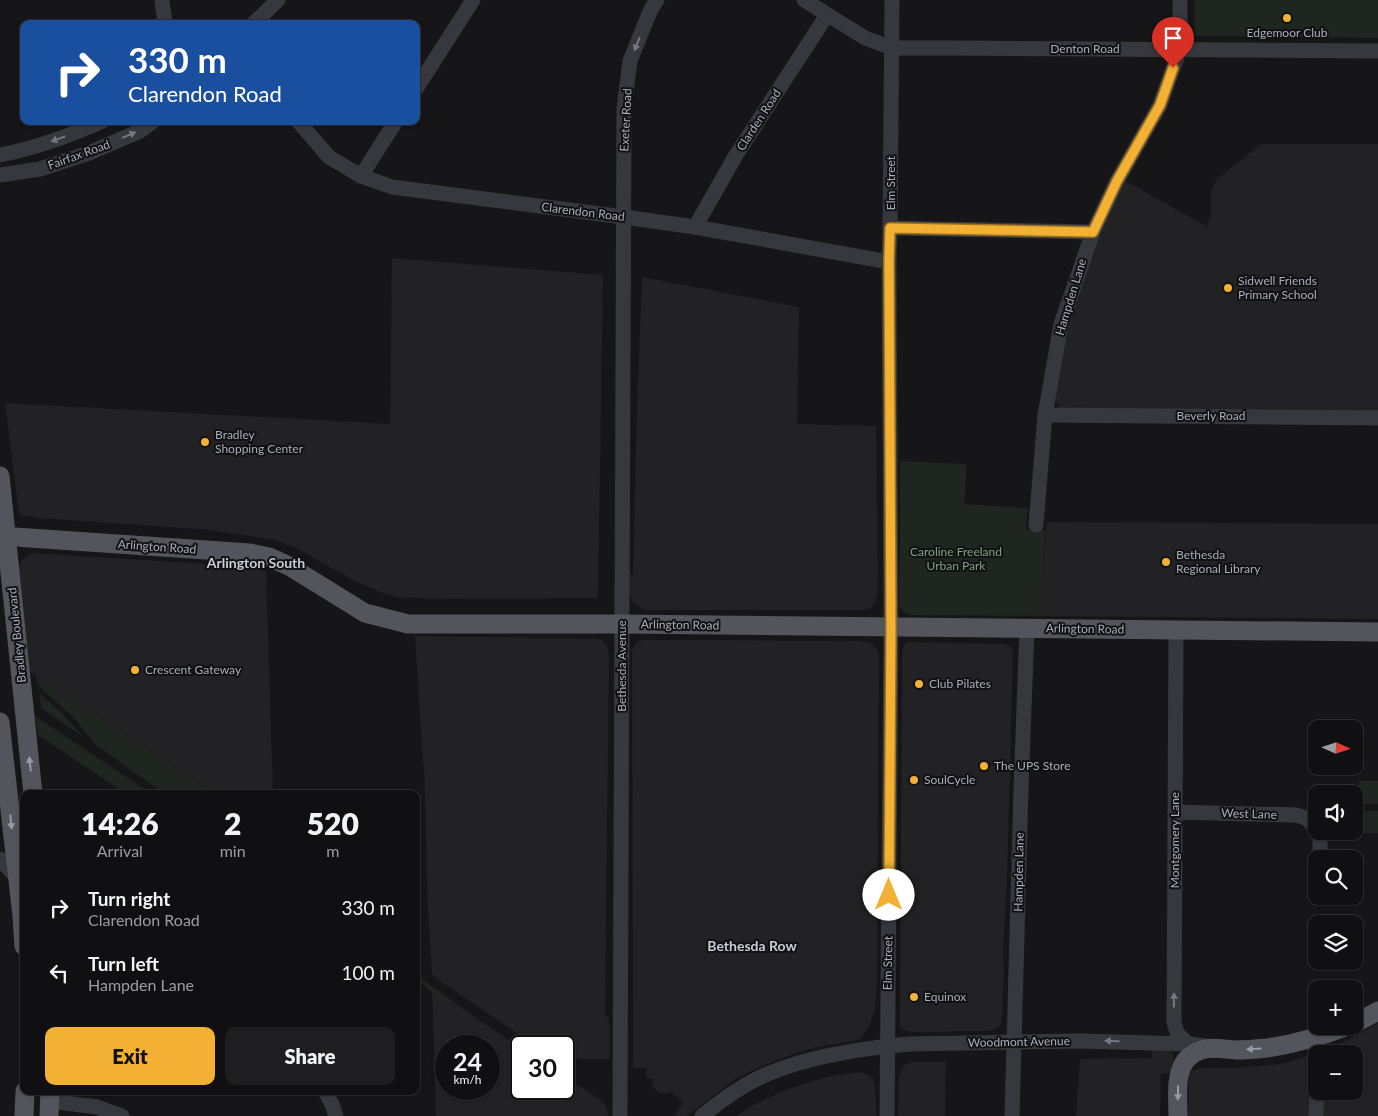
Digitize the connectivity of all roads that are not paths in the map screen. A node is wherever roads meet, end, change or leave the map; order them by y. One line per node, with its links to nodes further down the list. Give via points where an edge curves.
1 (162, 0): 9 (street)
2 (278, 0): 10 (street)
3 (473, 0): 14 (street)
4 (657, 0): 22 (street, Exeter Road, one-way to 22, via 630,62 624,108)
5 (804, 0): 8 (street, Denton Road)
6 (892, 0): 11 (street, Elm Street)
7 (1180, 0): 12 (street, Hampden Lane)
8 (827, 15): 11 (street, Denton Road, via 865,38); 23 (street, Clarden Road, via 736,155)
9 (164, 20)
10 (258, 20)
11 (892, 48): 12 (street, Denton Road); 24 (street, Elm Street)
12 (1180, 49): 13 (street, Denton Road); 25 (street, Hampden Lane, via 1160,105 1117,181)
13 (1378, 51)
14 (420, 83)
15 (94, 125): 19 (street, Fairfax Road, one-way to 19, via 27,150)
16 (148, 125): 20 (street, Fairfax Road, one-way to 16, via 40,169 89,153)
17 (301, 125): 21 (street, Clarendon Road, via 328,157)
18 (393, 125): 21 (street)
19 (0, 155)
20 (0, 175)
21 (360, 176): 22 (street, Clarendon Road, via 414,191)
22 (624, 217): 23 (street, Clarendon Road); 32 (street, Bethesda Avenue)
23 (695, 227): 26 (street, Clarendon Road)
24 (890, 228): 25 (street); 26 (street, Elm Street)
25 (1093, 232): 27 (street, Hampden Lane, via 1061,324)
26 (889, 262): 33 (street, Elm Street)
27 (1045, 415): 28 (street, Beverly Road); 30 (street, Hampden Lane)
28 (1378, 418)
29 (0, 476): 31 (main road, Bradley Boulevard)
30 (1036, 525)
31 (3, 536): 32 (main road, Arlington Road, via 268,557 289,566 365,614 408,624); 38 (main road, Bradley Boulevard, one-way to 31)
32 (622, 624): 33 (main road, Arlington Road); 59 (street, Bethesda Avenue)
33 (891, 627): 34 (main road, Arlington Road); 49 (street, Elm Street)
34 (1027, 628): 35 (main road, Arlington Road); 46 (street, Hampden Lane)
35 (1176, 631): 36 (main road, Arlington Road); 39 (street, Montgomery Lane)
36 (1378, 632)
37 (0, 722): 41 (main road, one-way to 41)
38 (33, 790)
39 (1175, 812): 40 (street, West Lane, via 1296,815); 47 (street, Montgomery Lane, one-way to 39, via 1177,1033 1174,1022)
40 (1308, 819)
41 (10, 857): 42 (main road)
42 (20, 879)
43 (1378, 1011): 44 (main road)
44 (1363, 1019)
45 (1334, 1035): 48 (main road, Woodmont Avenue)
46 (1014, 1042): 47 (street, Woodmont Avenue, one-way to 46); 49 (street, Woodmont Avenue); 62 (street, Hampden Lane)
47 (1188, 1044): 51 (street, Woodmont Avenue)
48 (1320, 1045)
49 (888, 1046): 60 (street, Woodmont Avenue, via 819,1058 771,1073 726,1098); 61 (street, Elm Street)
50 (1308, 1046): 51 (main road, Woodmont Avenue, one-way to 51, via 1236,1050)
51 (1215, 1047): 63 (main road, one-way to 63, via 1189,1056 1183,1064)
52 (25, 1095): 56 (main road)
53 (327, 1095): 58 (street)
54 (1317, 1100): 64 (street)
55 (50, 1103): 57 (street, via 97,1107)
56 (24, 1116)
57 (122, 1116)
58 (336, 1116)
59 (620, 1116)
60 (702, 1116)
61 (887, 1116)
62 (1012, 1116)
63 (1178, 1116)
64 (1316, 1116)

